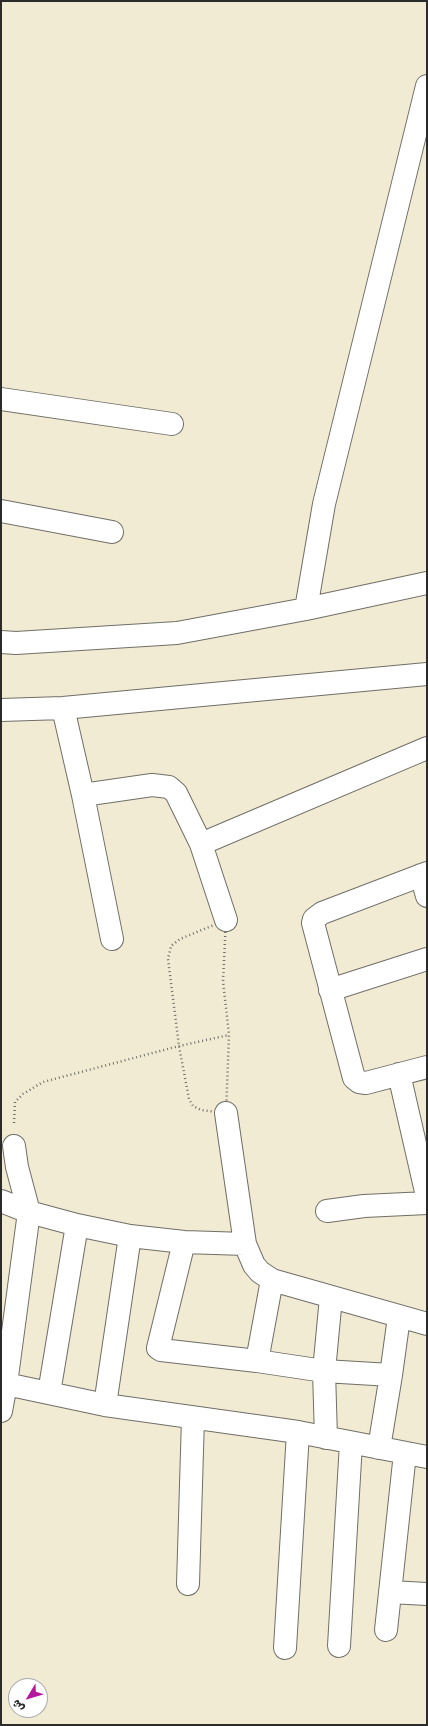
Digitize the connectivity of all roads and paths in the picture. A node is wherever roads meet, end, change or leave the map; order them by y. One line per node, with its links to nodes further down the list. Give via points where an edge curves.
1 (427, 86): 7 (street, via 324,504)
2 (1, 399): 3 (street)
3 (172, 424)
4 (1, 511): 5 (street)
5 (112, 532)
6 (427, 583): 7 (street)
7 (306, 609): 8 (street, via 177,633)
8 (1, 642)
9 (427, 674): 10 (street)
10 (63, 708): 11 (street); 13 (street)
11 (1, 710)
12 (427, 748): 14 (street)
13 (83, 795): 14 (street, via 152,785 169,787 176,792); 18 (street)
14 (201, 844): 17 (street)
15 (424, 874): 16 (street); 20 (street, via 322,913 314,919)
16 (427, 896)
17 (226, 920): 21 (path, via 223,981); 22 (path, via 180,939 171,946 168,959)
18 (112, 939)
19 (427, 959): 20 (street)
20 (330, 990): 24 (street, via 354,1078 366,1083)
21 (229, 1036): 22 (path); 25 (path)
22 (179, 1046): 25 (path, via 189,1099 193,1106 202,1110); 26 (path, via 43,1082 23,1094 14,1102)
23 (427, 1067): 24 (street)
24 (399, 1074): 27 (street)
25 (226, 1113): 35 (street)
26 (14, 1146): 31 (street, via 17,1168)
27 (427, 1196)
28 (1, 1200): 31 (street)
29 (427, 1203): 30 (street)
30 (327, 1210)
31 (30, 1212): 32 (street); 43 (street)
32 (77, 1225): 33 (street); 44 (street)
33 (130, 1236): 34 (street); 45 (street)
34 (184, 1242): 35 (street); 40 (street, via 158,1348)
35 (245, 1244): 36 (street, via 254,1265)
36 (272, 1280): 37 (street); 40 (street)
37 (331, 1296): 38 (street); 41 (street)
38 (399, 1317): 39 (street); 42 (street)
39 (427, 1324)
40 (257, 1362): 41 (street)
41 (324, 1371): 42 (street); 49 (street)
42 (391, 1376): 51 (street)
43 (6, 1384): 44 (street); 46 (street)
44 (49, 1393): 45 (street)
45 (105, 1405): 47 (street)
46 (1, 1411)
47 (193, 1418): 48 (street); 54 (street)
48 (298, 1432): 49 (street); 59 (street)
49 (326, 1438): 50 (street)
50 (351, 1443): 51 (street); 58 (street)
51 (379, 1448): 52 (street)
52 (405, 1453): 53 (street); 55 (street)
53 (427, 1457)
54 (188, 1584)
55 (390, 1592): 56 (street); 57 (street)
56 (427, 1594)
57 (386, 1630)
58 (339, 1646)
59 (285, 1648)

